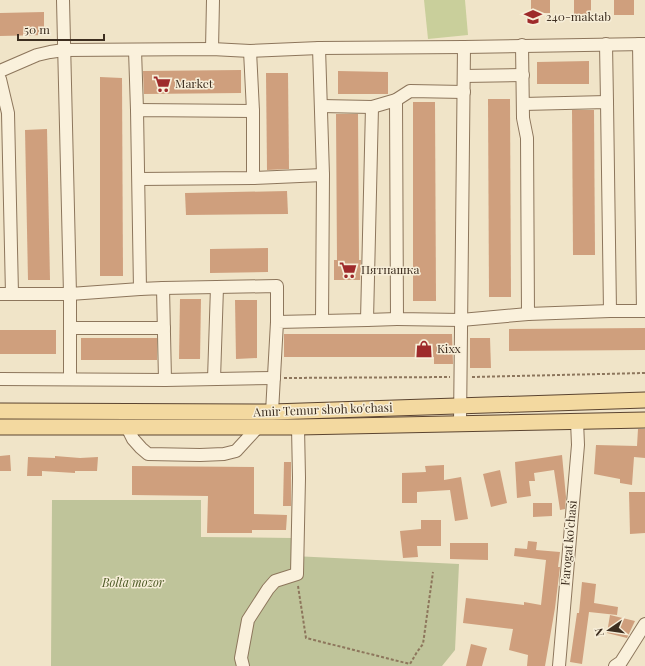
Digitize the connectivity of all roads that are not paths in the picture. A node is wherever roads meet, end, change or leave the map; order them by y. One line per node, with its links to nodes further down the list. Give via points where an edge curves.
1 (63, 0): 9 (street)
2 (213, 0): 8 (street)
3 (606, 44): 4 (street); 5 (street); 18 (street)
4 (642, 44): 33 (street)
5 (522, 45): 6 (street); 13 (street)
6 (464, 47): 7 (street); 14 (street)
7 (319, 48): 11 (street); 20 (street)
8 (212, 49): 10 (street); 11 (street)
9 (64, 50): 10 (street); 12 (street, via 37,55); 31 (street)
10 (135, 50): 22 (street)
11 (250, 50): 23 (street)
12 (0, 71)
13 (522, 75): 14 (street); 19 (street)
14 (464, 76): 16 (street)
15 (0, 79): 30 (street, via 8,114)
16 (464, 92): 17 (street, via 410,91); 37 (street)
17 (396, 100): 21 (street); 35 (street)
18 (607, 102): 19 (street); 32 (street)
19 (523, 104): 34 (street, via 527,138)
20 (321, 106): 21 (street); 24 (street)
21 (372, 107): 36 (street)
22 (137, 110): 23 (street); 26 (street)
23 (253, 111): 25 (street)
24 (323, 175): 25 (street); 38 (street)
25 (253, 178): 26 (street)
26 (139, 179): 29 (street)
27 (217, 287): 28 (street); 39 (street, via 277,286); 44 (street)
28 (163, 288): 29 (street); 41 (street)
29 (140, 289): 31 (street)
30 (6, 294): 31 (street)
31 (70, 294): 40 (street)
32 (610, 311): 33 (street); 34 (street)
33 (644, 311)
34 (528, 314): 37 (street)
35 (397, 319): 36 (street); 37 (street)
36 (367, 320): 38 (street)
37 (461, 320): 48 (street)
38 (322, 321): 39 (street)
39 (277, 322): 42 (street)
40 (70, 328): 41 (street); 45 (street)
41 (164, 328): 46 (street)
42 (274, 378): 44 (street); 50 (street)
43 (0, 379): 45 (street)
44 (214, 379): 46 (street)
45 (70, 380): 46 (street)
46 (165, 380)
47 (645, 400): 48 (main road, Amir Temur shoh ko'chasi)
48 (460, 406): 50 (main road, Amir Temur shoh ko'chasi); 53 (street)
49 (0, 411): 50 (main road, Amir Temur shoh ko'chasi)
50 (272, 412)
51 (645, 420): 52 (main road, Amir Temur shoh ko'chasi)
52 (577, 421): 53 (main road, Amir Temur shoh ko'chasi); 60 (street, Farogat ko'chasi, via 578,445)
53 (460, 424): 57 (main road, Amir Temur shoh ko'chasi)
54 (0, 427): 55 (main road, Amir Temur shoh ko'chasi)
55 (127, 427): 56 (main road, Amir Temur shoh ko'chasi); 56 (street, via 133,439 148,454 200,455 236,451)
56 (258, 427): 57 (main road, Amir Temur shoh ko'chasi)
57 (298, 427): 59 (street, via 297,574 275,581 248,620 241,658)
58 (645, 624): 61 (street, via 621,662)
59 (243, 666)
60 (559, 666)
61 (615, 666)

